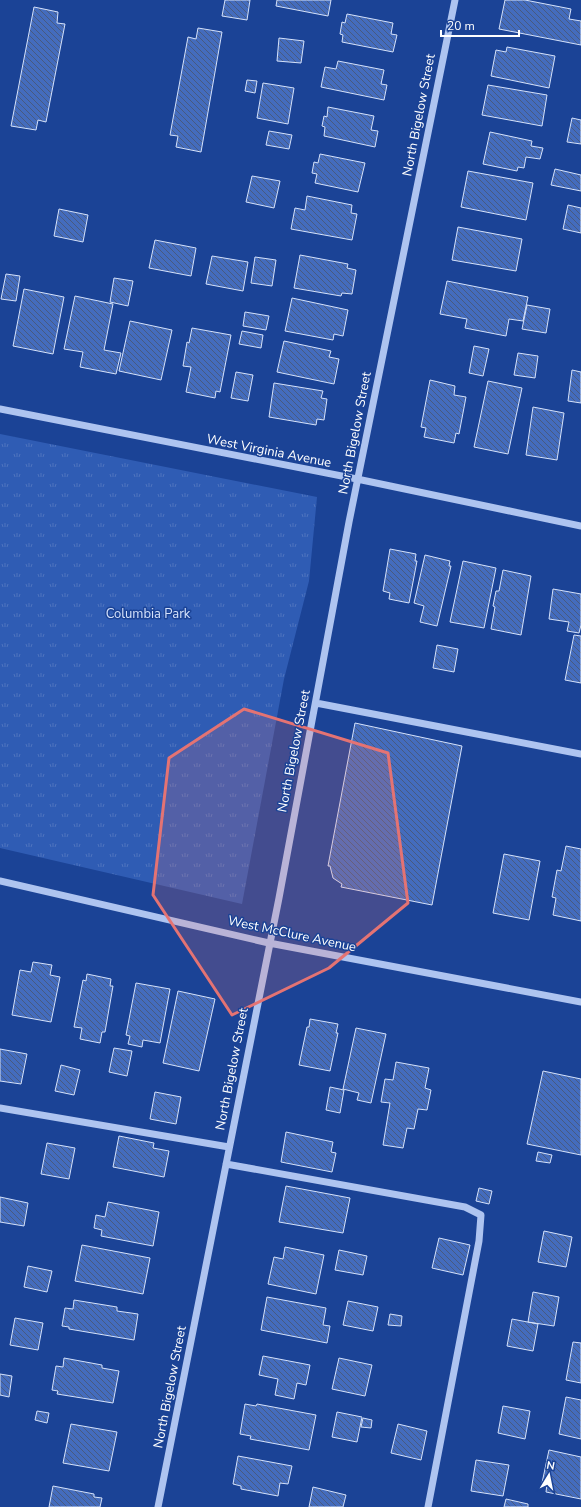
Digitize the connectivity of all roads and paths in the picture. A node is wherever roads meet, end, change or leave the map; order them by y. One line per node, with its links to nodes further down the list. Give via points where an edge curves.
1 (455, 0): 3 (street, North Bigelow Street)
2 (0, 409): 3 (street, West Virginia Avenue)
3 (357, 480): 4 (street, West Virginia Avenue); 5 (street, North Bigelow Street)
4 (581, 526)
5 (316, 703): 6 (street); 8 (street, North Bigelow Street)
6 (581, 754)
7 (0, 881): 8 (street, West McClure Avenue)
8 (269, 943): 9 (street, West McClure Avenue); 11 (street, North Bigelow Street)
9 (581, 1002)
10 (0, 1108): 11 (street)
11 (229, 1147): 12 (street, North Bigelow Street)
12 (226, 1164): 13 (street, North Bigelow Street); 14 (street, via 465,1206 480,1215 479,1241)
13 (158, 1507)
14 (428, 1507)

